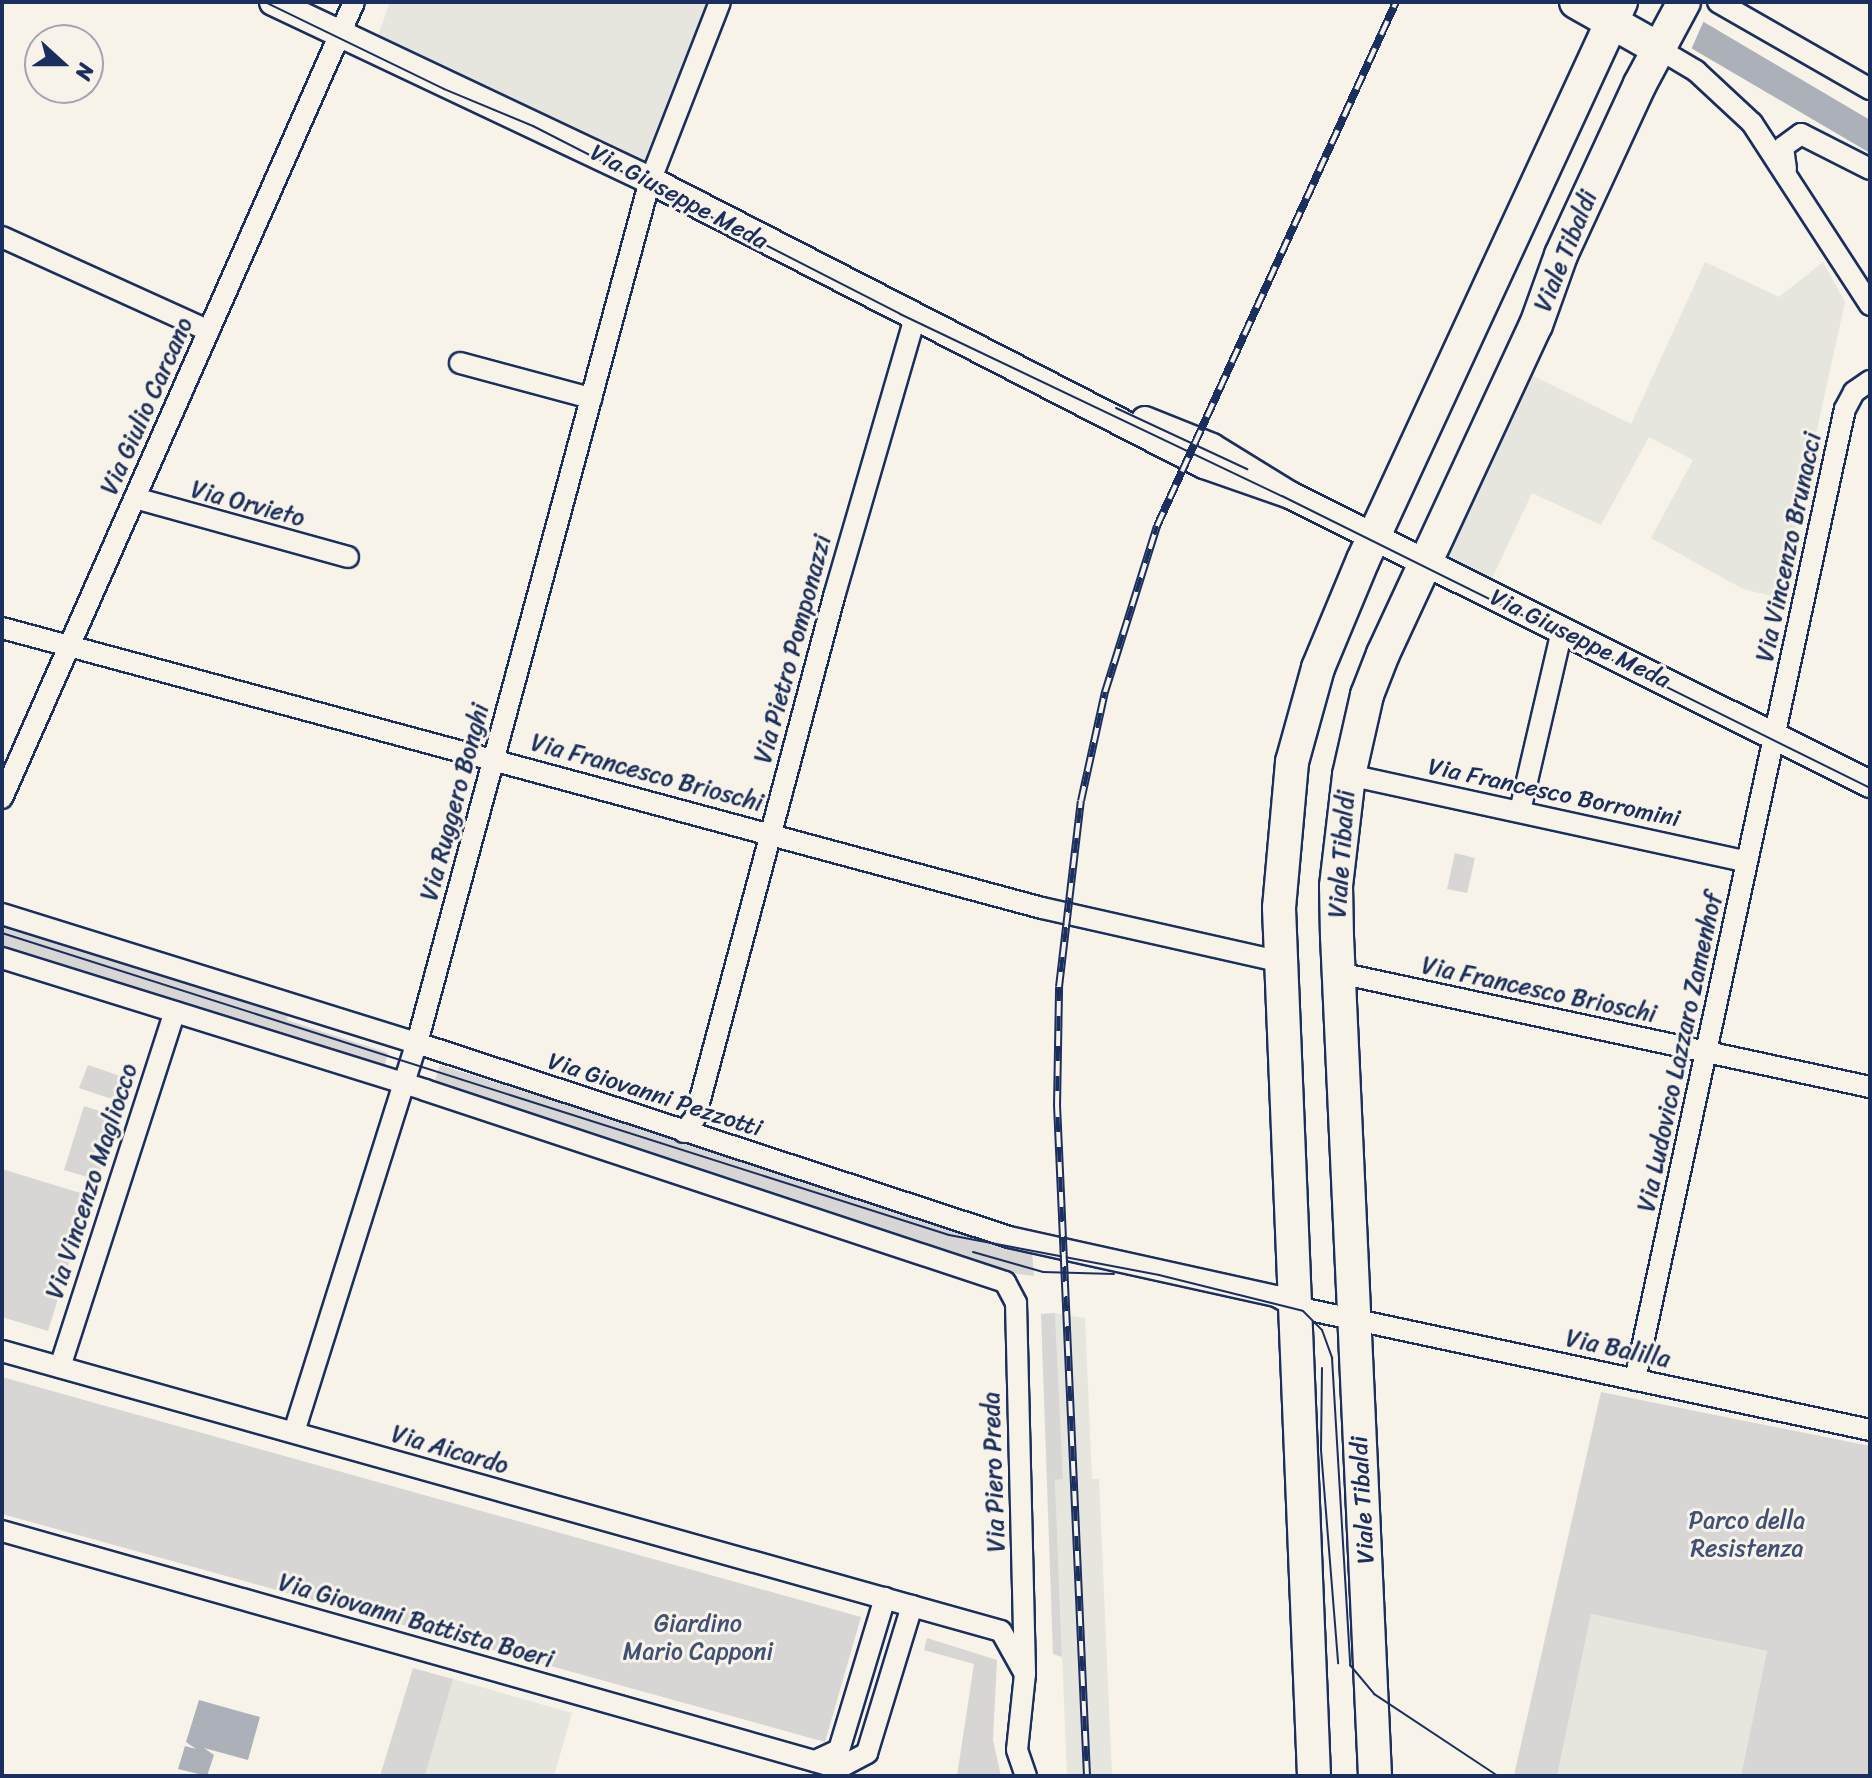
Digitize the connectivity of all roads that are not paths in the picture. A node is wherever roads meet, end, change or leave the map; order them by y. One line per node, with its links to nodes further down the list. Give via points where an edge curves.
1 (273, 2): 8 (street, Via Giuseppe Meda)
2 (354, 2): 8 (street, Via Giulio Carcano)
3 (720, 2): 13 (street, Via Ruggero Bonghi)
4 (1576, 2): 7 (main road)
5 (1684, 2): 9 (main road, Viale Tibaldi)
6 (1718, 2): 10 (street)
7 (1617, 12): 9 (main road); 22 (main road)
8 (339, 35): 13 (street, Via Giuseppe Meda); 17 (street, Via Giulio Carcano)
9 (1662, 43): 12 (street, via 1719,90); 24 (main road, Viale Tibaldi)
10 (1870, 89)
11 (1870, 169): 12 (street, via 1801,134 1783,147)
12 (1786, 171): 15 (street)
13 (650, 180): 16 (street, Via Giuseppe Meda); 20 (street, Via Ruggero Bonghi)
14 (2, 237): 17 (street)
15 (1870, 305)
16 (915, 317): 22 (street, Via Giuseppe Meda, via 1081,398 1182,433); 34 (street, Via Pietro Pomponazzi)
17 (209, 331): 21 (street, Via Giulio Carcano)
18 (460, 363): 20 (street)
19 (1870, 381): 28 (street, Via Vincenzo Brunacci, via 1854,392 1845,409)
20 (591, 398): 29 (street, Via Ruggero Bonghi)
21 (135, 498): 23 (street, Via Orvieto); 27 (street, Via Giulio Carcano)
22 (1373, 537): 24 (street, Via Giuseppe Meda); 38 (main road, via 1318,668 1292,762 1282,831)
23 (348, 557)
24 (1425, 562): 26 (street, Via Giuseppe Meda); 30 (main road, Viale Tibaldi, via 1367,695)
25 (2, 628): 27 (street, Via Francesco Brioschi)
26 (1562, 630): 28 (street, Via Giuseppe Meda); 33 (street)
27 (69, 647): 29 (street, Via Francesco Brioschi); 32 (street, Via Giulio Carcano)
28 (1775, 735): 31 (street, Via Giuseppe Meda); 35 (street, Via Ludovico Lazzaro Zamenhof)
29 (494, 758): 34 (street, Via Francesco Brioschi); 41 (street, Via Ruggero Bonghi)
30 (1349, 775): 33 (street, Via Francesco Borromini); 39 (main road, Viale Tibaldi, via 1336,886)
31 (1870, 784)
32 (2, 798)
33 (1520, 811): 35 (street, Via Francesco Borromini)
34 (770, 833): 38 (street, Via Francesco Brioschi, via 1055,912); 45 (street, Via Pietro Pomponazzi, via 695,1118)
35 (1747, 862): 42 (street, Via Ludovico Lazzaro Zamenhof)
36 (2, 914): 41 (street, Via Giovanni Pezzotti)
37 (2, 958): 40 (street)
38 (1281, 962): 46 (main road)
39 (1339, 973): 42 (street, Via Francesco Brioschi); 47 (main road, Viale Tibaldi)
40 (175, 1012): 43 (street); 49 (street, Via Vincenzo Magliocco)
41 (417, 1043): 43 (street, Via Ruggero Bonghi); 45 (street, Via Giovanni Pezzotti)
42 (1706, 1052): 44 (street, Via Francesco Brioschi); 50 (street, Via Ludovico Lazzaro Zamenhof)
43 (404, 1083): 52 (street, Via Ruggero Bonghi); 55 (street, Via Piero Preda, via 1005,1282 1016,1303)
44 (1870, 1087)
45 (684, 1132): 46 (street, Via Giovanni Pezzotti, via 1009,1237 1276,1296)
46 (1296, 1307): 47 (street, Via Giovanni Pezzotti); 61 (main road)
47 (1356, 1317): 50 (street, Via Balilla); 62 (main road, Viale Tibaldi)
48 (2, 1351): 49 (street, Via Aicardo)
49 (60, 1367): 52 (street, Via Aicardo)
50 (1635, 1380): 51 (street, Via Balilla)
51 (1870, 1430)
52 (294, 1432): 54 (street, Via Aicardo)
53 (2, 1531): 59 (street, Via Giovanni Battista Boeri)
54 (885, 1598): 56 (street, Via Aicardo); 59 (street, via 839,1750)
55 (1024, 1599): 57 (street, via 1015,1620); 58 (street, Via Piero Preda)
56 (912, 1606): 57 (street, Via Aicardo); 59 (street, Via Giovanni Battista Boeri, via 867,1753 839,1768)
57 (1001, 1631): 58 (street)
58 (1025, 1674): 60 (street, Via Piero Preda, via 1017,1750)
59 (815, 1761)
60 (1026, 1776)
61 (1314, 1776)
62 (1375, 1776)

